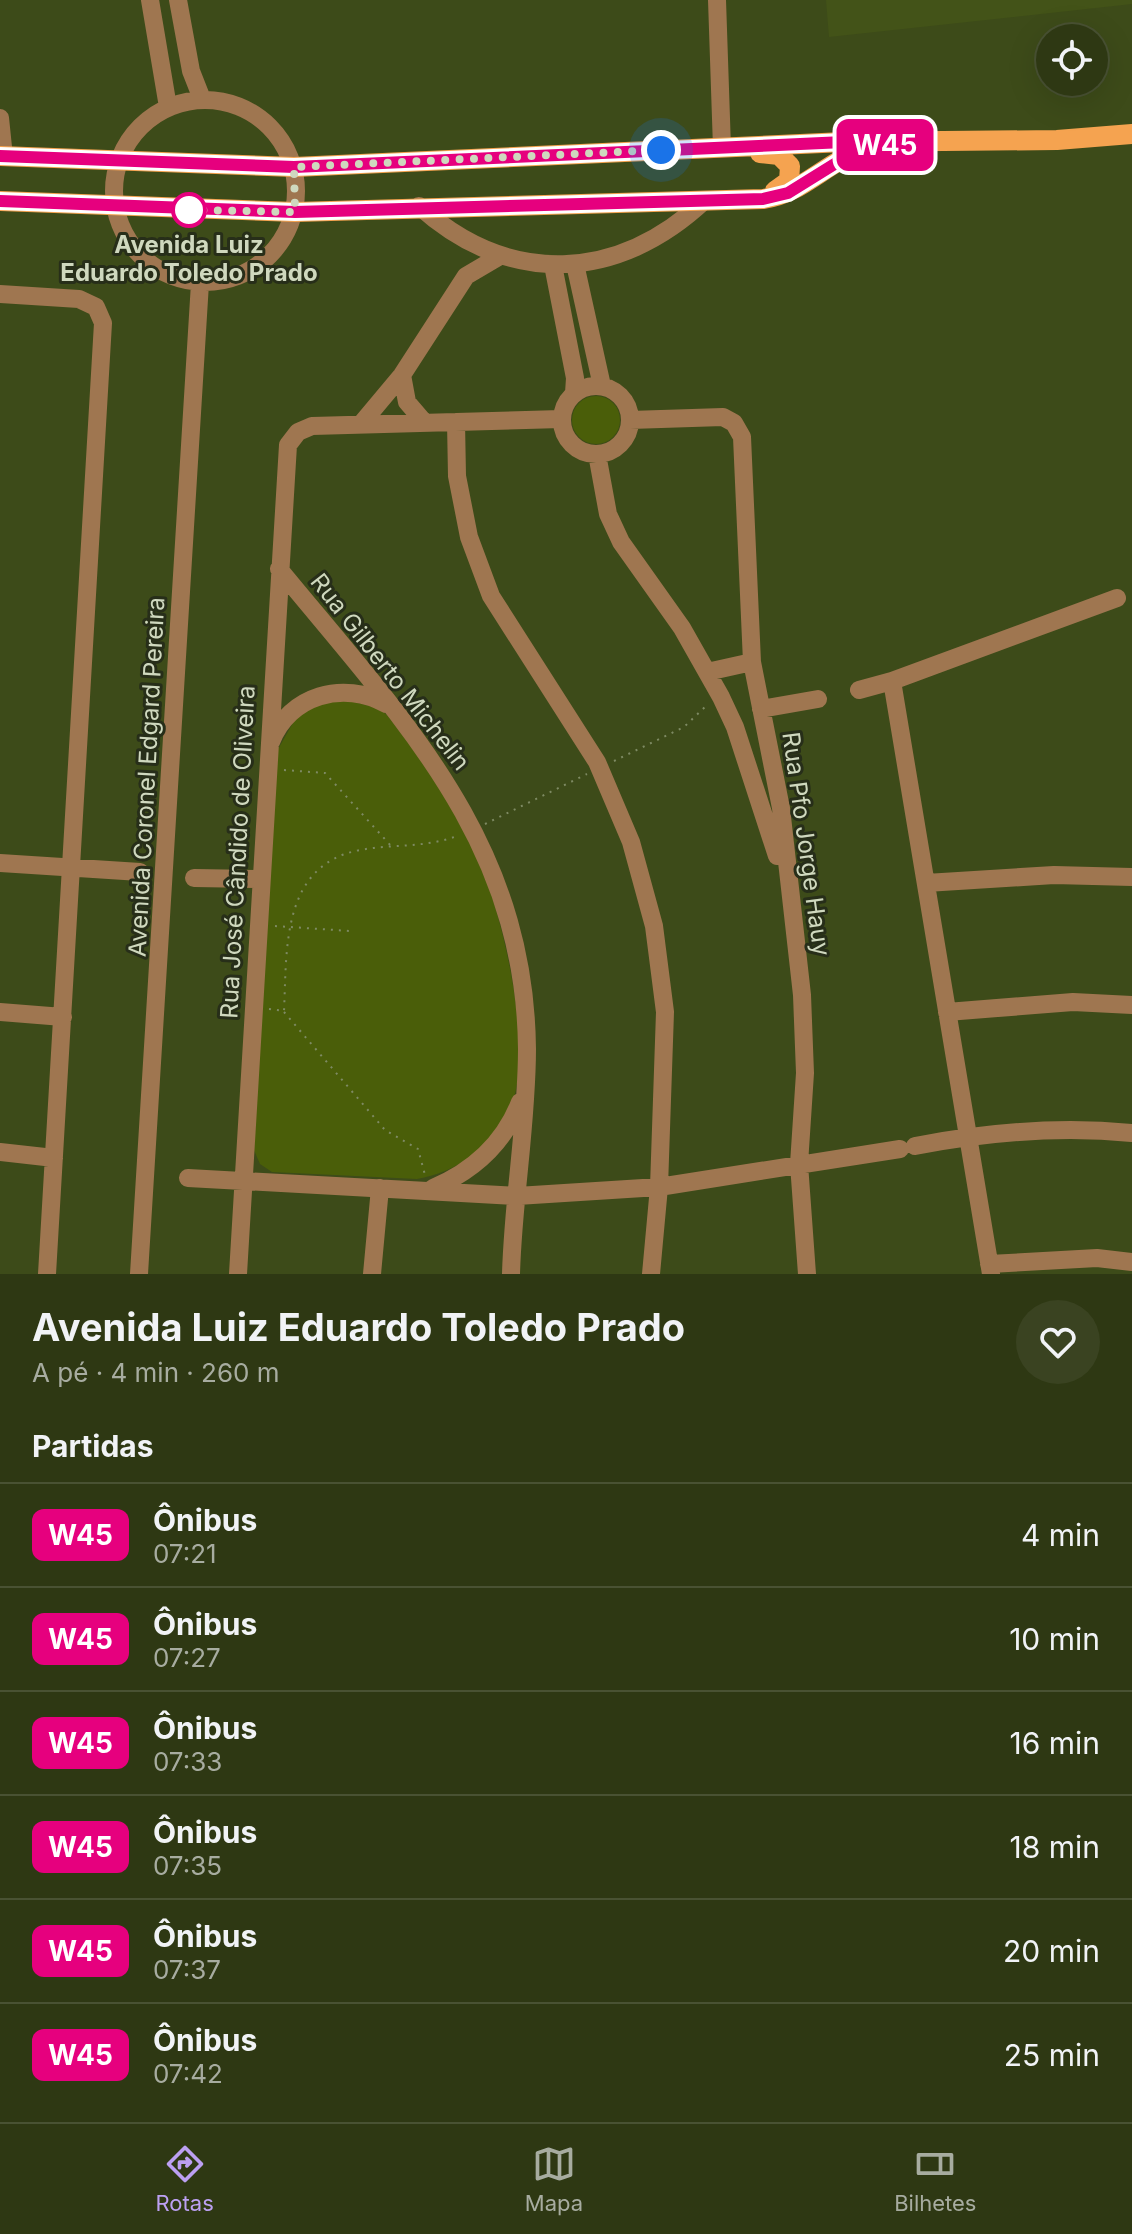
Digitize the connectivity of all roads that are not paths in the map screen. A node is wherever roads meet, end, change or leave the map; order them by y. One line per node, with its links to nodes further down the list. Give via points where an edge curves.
1 (150, 0): 5 (street)
2 (178, 0): 4 (street, via 191,71)
3 (717, 0): 9 (street)
4 (202, 99): 5 (street); 12 (street, via 233,103 260,117 282,139)
5 (168, 107): 11 (street, via 137,129)
6 (0, 118): 10 (street)
7 (1132, 134): 8 (main road)
8 (891, 143): 9 (main road); 13 (main road, via 845,156 780,196)
9 (722, 148): 12 (main road); 13 (main road, via 776,154 788,163 791,175 785,186)
10 (2, 156): 11 (main road)
11 (118, 163): 12 (main road); 17 (street)
12 (294, 167): 18 (street)
13 (752, 199): 14 (main road)
14 (705, 200): 16 (main road); 21 (street, via 683,221 632,251)
15 (0, 201): 17 (main road)
16 (419, 206): 18 (main road); 19 (street)
17 (115, 208): 18 (main road); 23 (street, via 131,245 144,260 161,272)
18 (295, 212): 23 (street, via 281,241 260,264 231,278)
19 (455, 235): 20 (street); 24 (street, via 464,259)
20 (500, 256): 22 (street); 24 (street, via 473,269)
21 (575, 264): 22 (street); 26 (street)
22 (553, 265): 27 (street)
23 (200, 283): 77 (street, Avenida Coronel Edgard Pereira)
24 (460, 284): 30 (street)
25 (0, 294): 51 (street, via 79,299 96,307 103,323)
26 (586, 318): 27 (street); 28 (street)
27 (564, 323): 29 (street)
28 (594, 356): 29 (street); 31 (street)
29 (571, 361): 32 (street)
30 (402, 375): 36 (street, via 407,402); 37 (street)
31 (602, 386): 32 (street); 34 (street, via 619,394)
32 (574, 393): 33 (street)
33 (561, 419): 35 (street); 38 (street, via 571,444)
34 (630, 420): 38 (street, via 624,440); 41 (street, Rua Pfo Jorge Hauy, via 719,417 734,423 742,437)
35 (456, 422): 36 (street); 70 (street, via 457,476 469,537 491,596 597,762 631,842 654,926 665,1012)
36 (425, 423): 37 (street)
37 (361, 424): 39 (street, Rua José Cândido de Oliveira, via 312,426 294,436 286,455)
38 (597, 454): 42 (street, via 604,500 621,542)
39 (279, 569): 47 (street, Rua Gilberto Michelin); 49 (street, Rua José Cândido de Oliveira)
40 (1117, 598): 43 (street)
41 (752, 662): 42 (street); 46 (street, Rua Pfo Jorge Hauy)
42 (707, 672): 48 (street)
43 (892, 681): 44 (street); 56 (street)
44 (859, 690)
45 (818, 699): 46 (street)
46 (761, 709): 48 (street, via 761,731 755,740 747,741); 57 (street, Rua Pfo Jorge Hauy, via 781,808)
47 (398, 714): 49 (street, via 364,694 324,694 289,714); 62 (street, Rua Gilberto Michelin, via 440,769 475,829 503,899 520,973 527,1049)
48 (735, 727): 57 (street)
49 (268, 748): 55 (street, Rua José Cândido de Oliveira)
50 (0, 863): 51 (street)
51 (72, 868): 52 (street); 61 (street)
52 (140, 872)
53 (1132, 877): 56 (street, via 1054,875)
54 (194, 878): 55 (street)
55 (261, 879): 69 (street, Rua José Cândido de Oliveira)
56 (926, 883): 60 (street)
57 (794, 917): 67 (street, Rua Pfo Jorge Hauy, via 805,1073)
58 (1132, 1005): 60 (street, via 1073,1002)
59 (0, 1012): 61 (street)
60 (947, 1012): 64 (street)
61 (63, 1017): 66 (street)
62 (524, 1092): 72 (street, via 503,1135 487,1153); 73 (street, Rua Gilberto Michelin)
63 (1132, 1133): 64 (street)
64 (968, 1136): 67 (street); 75 (street)
65 (0, 1152): 66 (street)
66 (54, 1158): 76 (street)
67 (799, 1164): 70 (street); 82 (street, Rua Pfo Jorge Hauy)
68 (188, 1178): 69 (street)
69 (243, 1180): 71 (street); 78 (street, Rua José Cândido de Oliveira)
70 (659, 1187): 73 (street); 81 (street)
71 (380, 1188): 72 (street); 79 (street)
72 (427, 1191): 73 (street)
73 (517, 1196): 80 (street, Rua Gilberto Michelin)
74 (1132, 1262): 75 (street, via 1097,1258)
75 (990, 1269)
76 (47, 1274)
77 (139, 1274)
78 (238, 1274)
79 (372, 1274)
80 (511, 1274)
81 (651, 1274)
82 (807, 1274)

